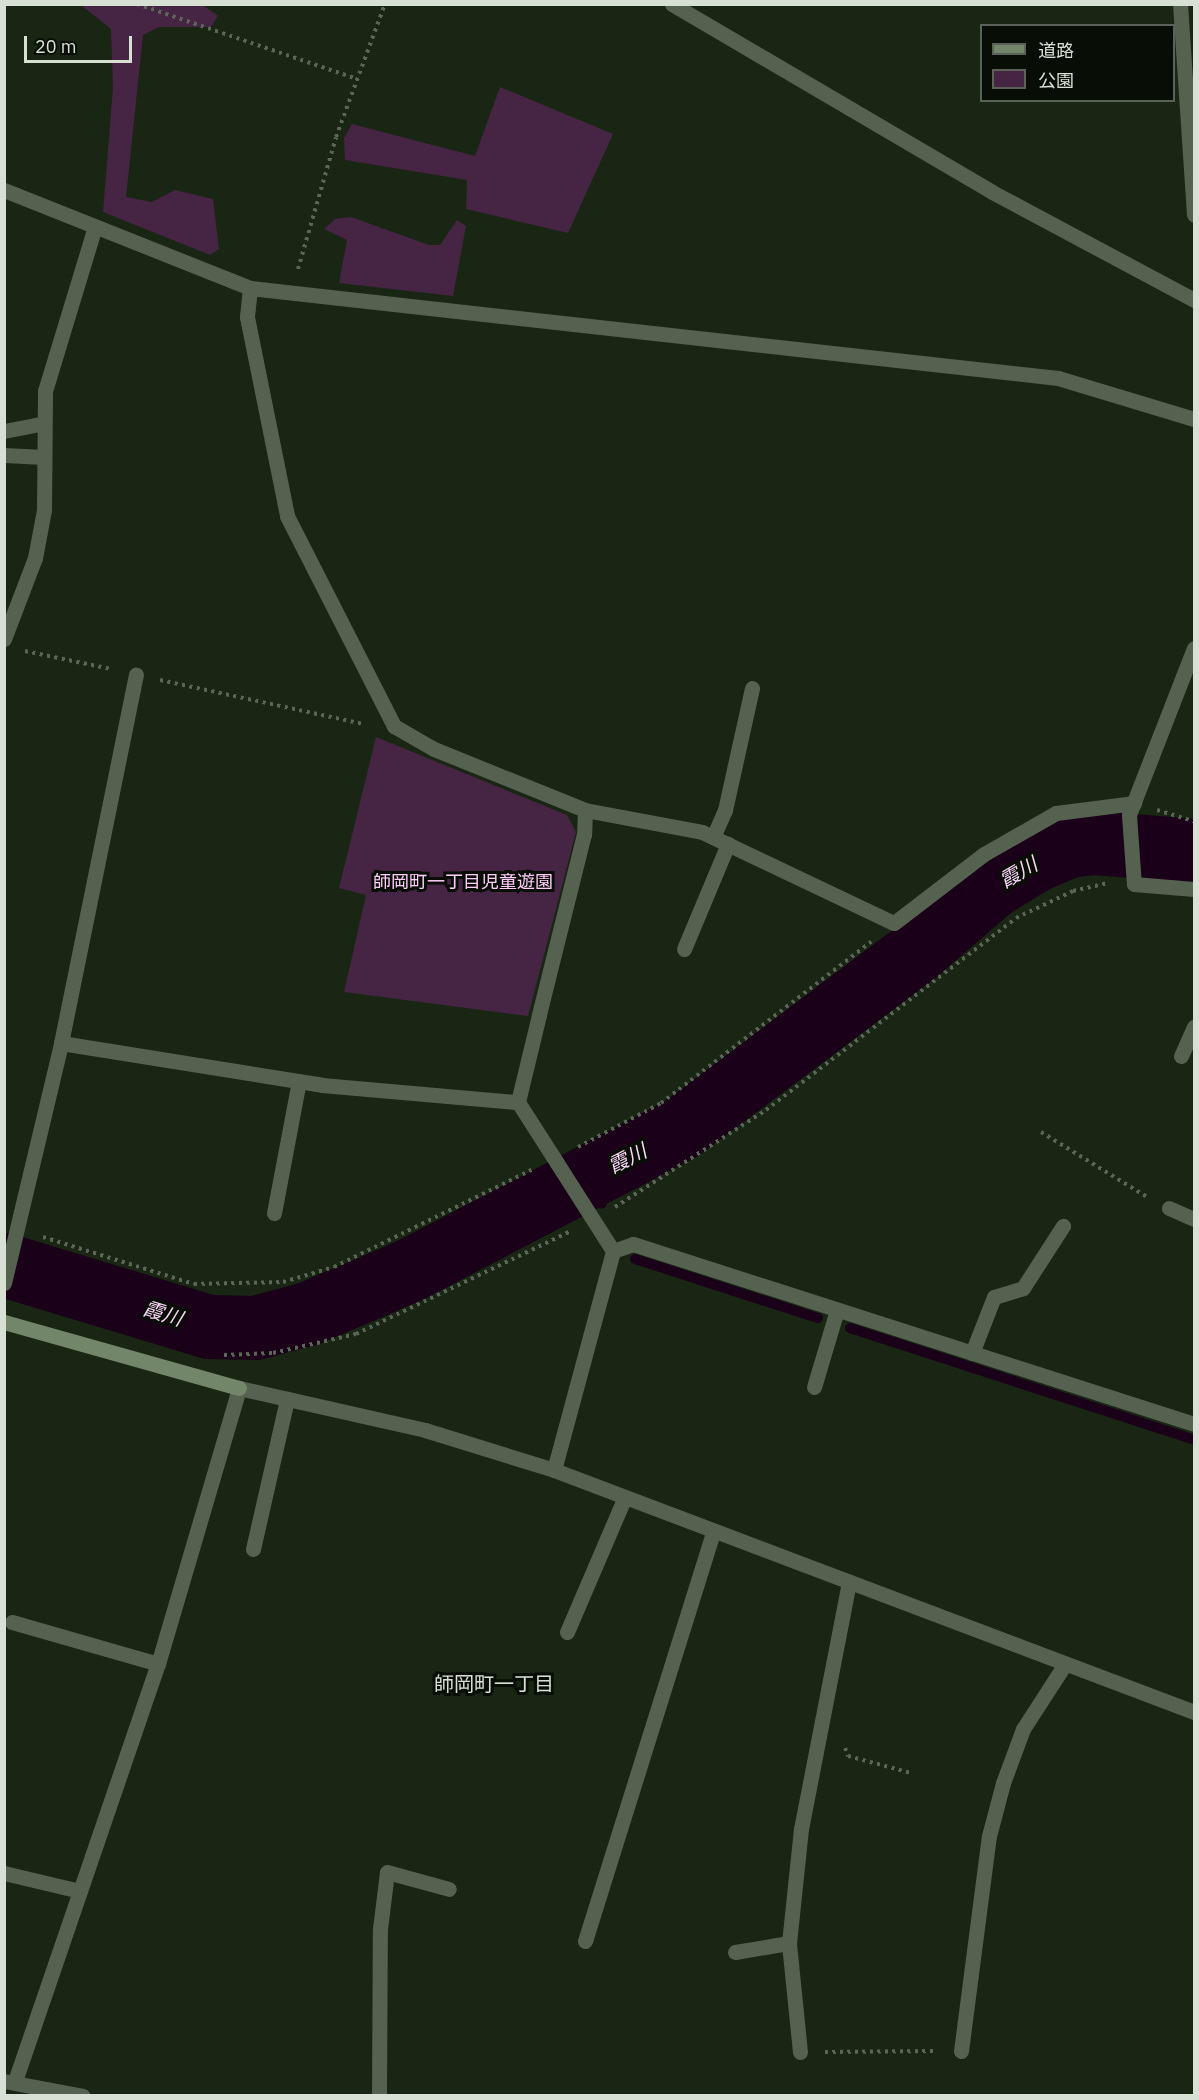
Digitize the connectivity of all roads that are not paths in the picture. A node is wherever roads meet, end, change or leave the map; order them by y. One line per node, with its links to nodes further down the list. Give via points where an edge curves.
1 (672, 4): 7 (street, via 992,192)
2 (1180, 4): 4 (street)
3 (4, 190): 5 (street)
4 (1194, 215)
5 (95, 226): 6 (street); 9 (street, via 45,391)
6 (250, 288): 8 (street, via 1058,378); 18 (street, via 247,317 287,516 394,726 434,749)
7 (1194, 300)
8 (1194, 419)
9 (41, 424): 10 (street); 12 (street)
10 (4, 431)
11 (4, 455): 12 (street)
12 (45, 457): 13 (street, via 44,510 35,558)
13 (10, 644)
14 (1194, 648): 17 (street)
15 (136, 675): 24 (street)
16 (752, 688): 19 (street, via 724,810)
17 (1131, 809): 20 (street, via 1056,813 984,854 894,923); 21 (street, via 1134,884)
18 (585, 810): 19 (street); 27 (street, via 584,834)
19 (713, 837): 20 (street)
20 (728, 844): 22 (street)
21 (1194, 889)
22 (684, 949)
23 (1194, 1027): 25 (street)
24 (61, 1043): 26 (street); 33 (street)
25 (1181, 1056)
26 (299, 1081): 27 (street); 29 (street)
27 (518, 1101): 32 (street)
28 (1169, 1208): 30 (street)
29 (274, 1213)
30 (1194, 1219)
31 (1062, 1226): 36 (street, via 1023,1288 994,1297)
32 (613, 1251): 34 (street, via 633,1244); 41 (street)
33 (4, 1282)
34 (837, 1310): 36 (street); 38 (street)
35 (4, 1322): 37 (street)
36 (972, 1353): 40 (street)
37 (239, 1388): 39 (street); 48 (street)
38 (814, 1388)
39 (287, 1399): 41 (street, via 425,1430); 44 (street)
40 (1194, 1424)
41 (554, 1470): 42 (street)
42 (624, 1499): 43 (street); 47 (street)
43 (713, 1532): 45 (street); 54 (street)
44 (253, 1549)
45 (849, 1582): 49 (street); 55 (street, via 801,1829)
46 (12, 1622): 48 (street)
47 (567, 1632)
48 (158, 1664): 53 (street)
49 (1065, 1664): 50 (street); 57 (street, via 1023,1729 1003,1783 989,1836)
50 (1194, 1712)
51 (4, 1873): 53 (street)
52 (449, 1889): 62 (street, via 387,1872 380,1929)
53 (80, 1891): 59 (street)
54 (585, 1941)
55 (789, 1943): 56 (street); 58 (street)
56 (735, 1952)
57 (961, 2051)
58 (800, 2052)
59 (10, 2081): 60 (street)
60 (38, 2091): 61 (street)
61 (83, 2096)
62 (379, 2096)

